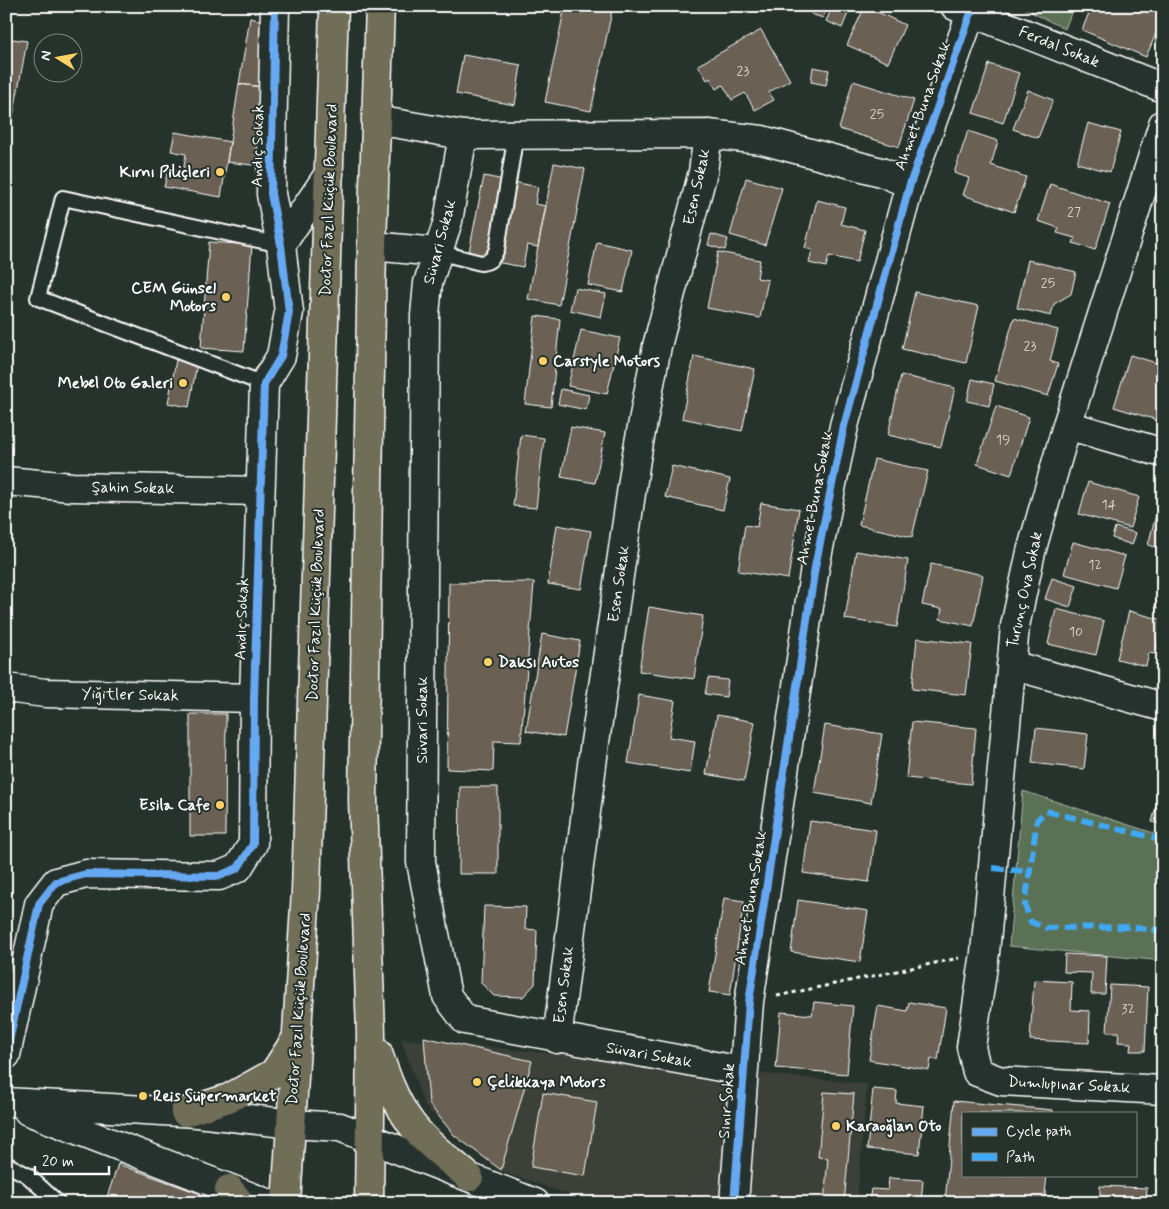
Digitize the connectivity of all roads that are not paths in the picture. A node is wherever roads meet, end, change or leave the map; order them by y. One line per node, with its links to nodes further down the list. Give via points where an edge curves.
1 (274, 6): 13 (street, Andıç Sokak, via 271,194)
2 (334, 6): 11 (highway, Doctor Fazıl Küçük Boulevard)
3 (380, 6): 6 (highway)
4 (963, 10): 5 (street, Ferdal Sokak); 12 (street, Ahmet Buna Sokak)
5 (1163, 88)
6 (376, 120): 10 (street, Esen Sokak); 14 (highway)
7 (1163, 124): 17 (street, Turunç Ova Sokak)
8 (516, 134): 9 (street, Esen Sokak); 10 (street, Esen Sokak); 15 (lane, via 493,258 481,263)
9 (708, 134): 12 (street, Esen Sokak, via 762,140 881,172); 28 (street, Esen Sokak, via 703,172 657,346 636,459)
10 (464, 135): 15 (street, Süvari Sokak, via 448,221)
11 (329, 174): 13 (street); 27 (highway, Doctor Fazıl Küçük Boulevard, via 307,882)
12 (910, 184): 25 (street, Ahmet Buna Sokak, via 844,426 815,567)
13 (281, 245): 16 (street, Andıç Sokak, via 289,312 281,356); 16 (lane, via 63,198 38,298)
14 (372, 246): 15 (street); 26 (highway, via 363,799)
15 (437, 252): 28 (street, Süvari Sokak, via 428,283 425,315 421,862 447,996 465,1020)
16 (264, 384): 20 (street, Andıç Sokak)
17 (1067, 425): 18 (street); 21 (street, Turunç Ova Sokak, via 1030,552 1015,626)
18 (1163, 453)
19 (6, 482): 20 (street, Şahin Sokak, via 72,487)
20 (259, 491): 23 (street, Andıç Sokak)
21 (1011, 665): 24 (street); 31 (street, Turunç Ova Sokak, via 985,953 971,1047)
22 (6, 688): 23 (street, Yiğitler Sokak, via 45,693)
23 (254, 698): 29 (street, Andıç Sokak, via 253,844 238,868 219,876 86,874 56,882 39,904)
24 (1163, 707)
25 (749, 1002): 30 (street, Sınır Sokak)
26 (371, 1032): 36 (highway); 38 (highway, via 391,1090 408,1120)
27 (298, 1036): 34 (highway, via 274,1073 229,1098); 35 (highway, Doctor Fazıl Küçük Boulevard)
28 (557, 1038): 30 (street, Süvari Sokak)
29 (6, 1055)
30 (742, 1071): 45 (street, Sınır Sokak)
31 (977, 1072): 32 (street, Dumlupınar Sokak, via 1002,1081)
32 (1163, 1090)
33 (6, 1102): 34 (street); 39 (street)
34 (185, 1112): 35 (street)
35 (292, 1124): 36 (street, via 340,1127); 42 (highway, Doctor Fazıl Küçük Boulevard)
36 (370, 1140): 38 (street); 43 (highway)
37 (6, 1164): 40 (lane, via 27,1175)
38 (469, 1177): 44 (street)
39 (234, 1196): 41 (street)
40 (58, 1203)
41 (267, 1203)
42 (286, 1203)
43 (369, 1203)
44 (536, 1203)
45 (734, 1203)

